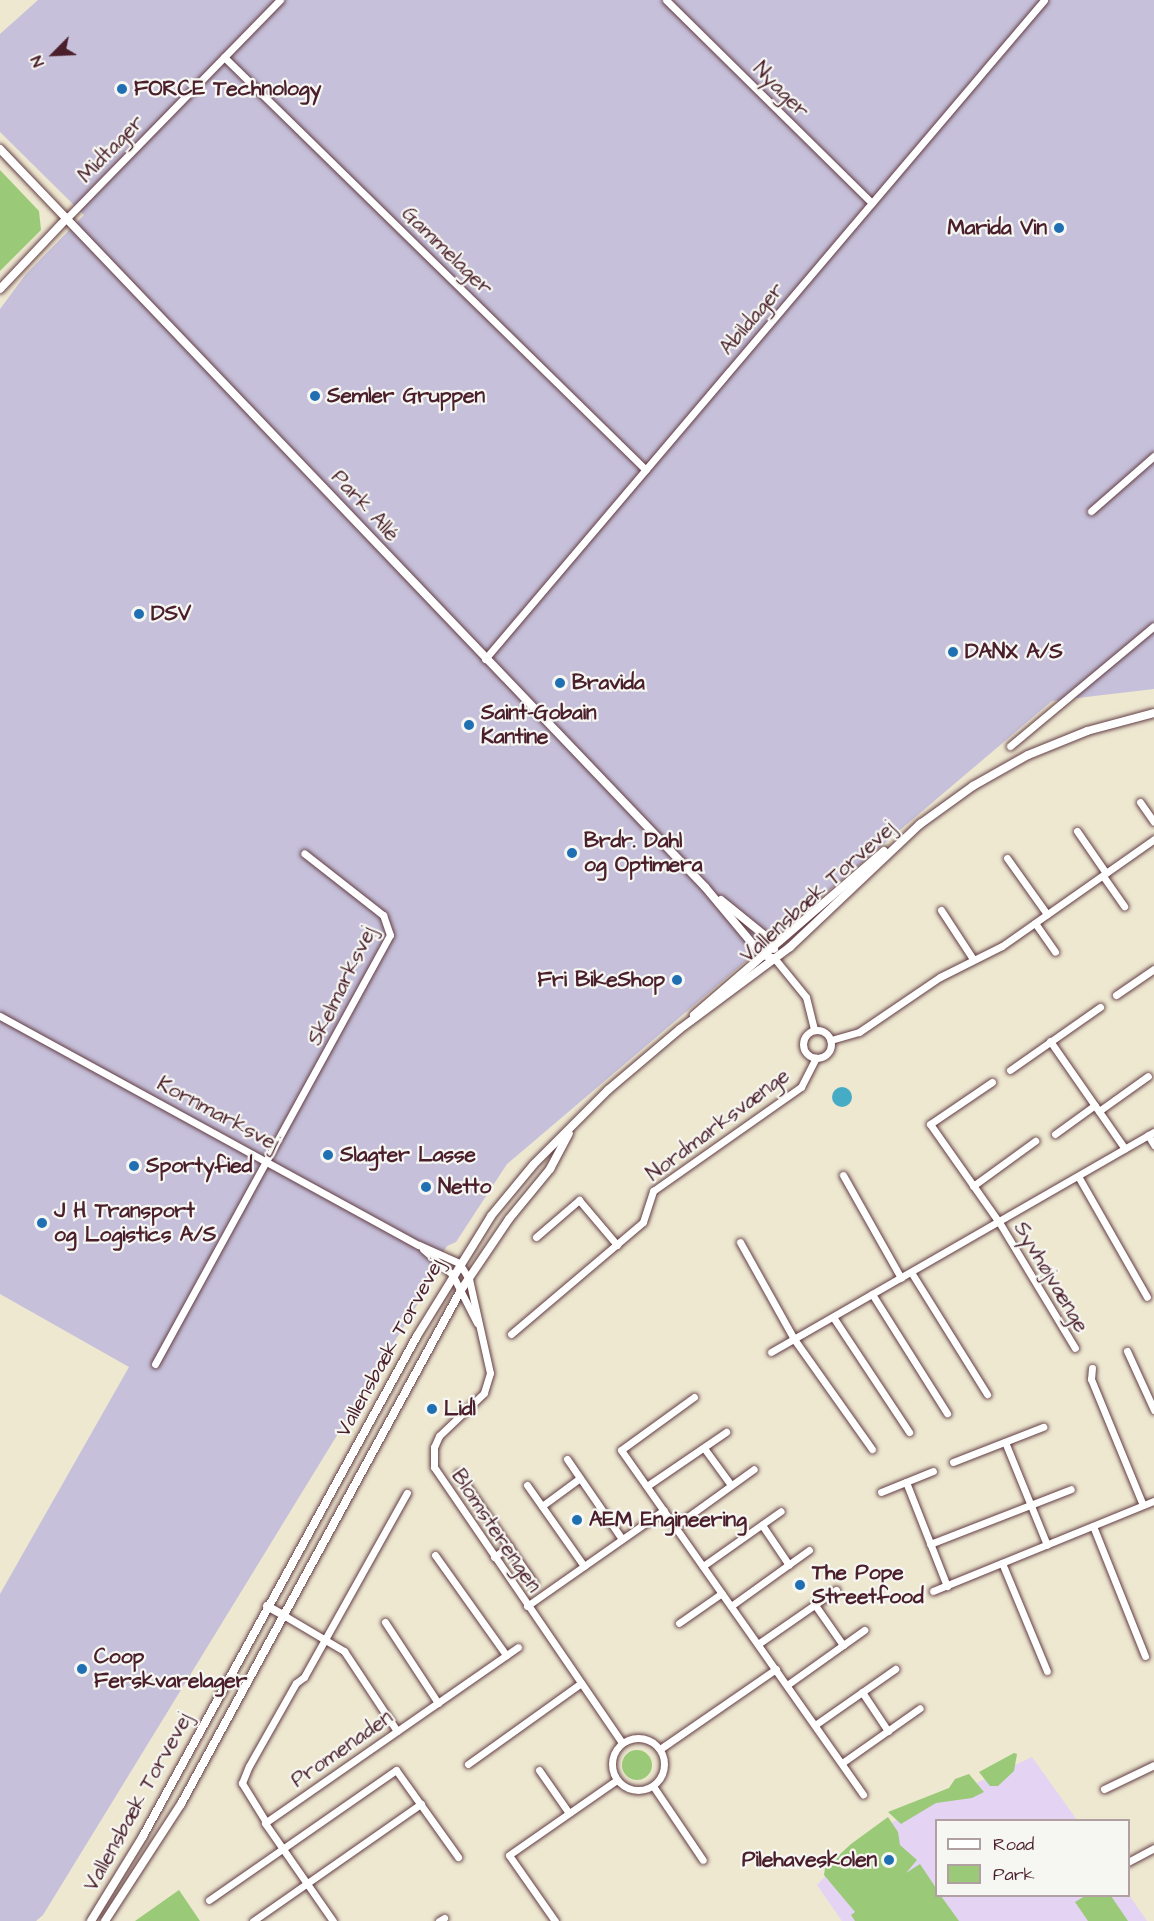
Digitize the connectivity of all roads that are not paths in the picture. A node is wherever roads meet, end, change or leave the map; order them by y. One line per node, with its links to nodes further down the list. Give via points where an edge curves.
1 (280, 0): 4 (street, Midtager)
2 (666, 0): 6 (street, Nyager)
3 (1044, 0): 6 (street, Abildager)
4 (224, 57): 7 (street, Midtager); 10 (street, Gammelager)
5 (0, 149): 7 (street, Park Allé)
6 (872, 203): 10 (street, Abildager)
7 (67, 218): 8 (street); 13 (street, Park Allé)
8 (0, 290)
9 (1154, 456): 11 (street)
10 (646, 470): 13 (street, Abildager)
11 (1091, 511)
12 (1154, 626): 15 (street)
13 (485, 659): 24 (street, Park Allé)
14 (1154, 713): 18 (street, Vallensbæk Torvevej, via 1087,731 1028,755 973,786)
15 (1010, 746)
16 (1140, 802): 17 (street)
17 (1154, 822)
18 (921, 823): 29 (street, Vallensbæk Torvevej); 32 (street, Vallensbæk Torvevej)
19 (1077, 831): 23 (street)
20 (1154, 839): 23 (street)
21 (304, 853): 53 (street, Skelmarksvej, via 383,915 390,935)
22 (1007, 858): 27 (street)
23 (1104, 874): 25 (street); 27 (street)
24 (705, 887): 29 (street, Park Allé); 31 (street, Park Allé)
25 (1124, 906)
26 (941, 910): 33 (street)
27 (1047, 914): 28 (street)
28 (1035, 923): 30 (street); 33 (street, via 1002,946)
29 (773, 944): 31 (street, Vallensbæk Torvevej); 32 (street)
30 (1055, 952)
31 (761, 954): 32 (street); 38 (street, Vallensbæk Torvevej)
32 (775, 959): 38 (street, Vallensbæk Torvevej); 39 (street, via 806,997)
33 (973, 959): 40 (street, via 859,1032)
34 (1154, 969): 35 (street)
35 (1116, 995)
36 (1100, 1006): 41 (street)
37 (0, 1016): 53 (street, Kornmarksvej)
38 (680, 1029): 47 (street, Vallensbæk Torvevej, via 608,1090)
39 (814, 1030): 40 (street, via 823,1031); 42 (street, via 806,1035 803,1044 807,1054)
40 (831, 1040): 42 (street, via 829,1052)
41 (1050, 1041): 43 (street); 46 (street)
42 (816, 1058): 61 (street, Nordmarksvænge, via 801,1087 653,1191 643,1222)
43 (1010, 1070)
44 (1148, 1076): 46 (street)
45 (992, 1082): 56 (street, Syvhøjvænge, via 930,1124)
46 (1097, 1108): 48 (street); 52 (street)
47 (573, 1128): 62 (street, Vallensbæk Torvevej, via 513,1188); 66 (street, Vallensbæk Torvevej, via 550,1169 509,1219)
48 (1055, 1134)
49 (1151, 1134): 51 (street, Syvhøjvænge); 52 (street, Syvhøjvænge)
50 (1035, 1142): 56 (street)
51 (1154, 1145)
52 (1125, 1149): 55 (street, Syvhøjvænge)
53 (269, 1160): 60 (street, Kornmarksvej); 77 (street, Skelmarksvej)
54 (843, 1175): 65 (street)
55 (1078, 1176): 57 (street, Syvhøjvænge); 69 (street)
56 (974, 1186): 57 (street, Syvhøjvænge)
57 (999, 1222): 63 (street, Syvhøjvænge); 74 (street, Syvhøjvænge)
58 (536, 1237): 61 (street, via 579,1200)
59 (740, 1242): 73 (street)
60 (419, 1245): 62 (street, Kornmarksvej); 64 (street, Kornmarksvej)
61 (617, 1245): 72 (street, Nordmarksvænge)
62 (459, 1263): 64 (street, Vallensbæk Torvevej); 66 (street, Blomsterengen)
63 (911, 1272): 65 (street, Syvhøjvænge); 79 (street)
64 (452, 1274): 67 (street, Kornmarksvej); 128 (street, Vallensbæk Torvevej)
65 (901, 1278): 68 (street, Syvhøjvænge)
66 (469, 1279): 67 (street, Vallensbæk Torvevej); 71 (street, Blomsterengen)
67 (461, 1290): 71 (street, Blomsterengen); 131 (street, Vallensbæk Torvevej)
68 (872, 1294): 70 (street, Syvhøjvænge); 82 (street)
69 (1147, 1297)
70 (833, 1317): 73 (street, Syvhøjvænge); 85 (street)
71 (481, 1331): 117 (street, Blomsterengen, via 490,1367 488,1382 483,1393 439,1436 433,1460 438,1475)
72 (511, 1334)
73 (794, 1339): 76 (street, Syvhøjvænge); 88 (street)
74 (1075, 1348)
75 (1127, 1351): 81 (street)
76 (771, 1352)
77 (155, 1364)
78 (1092, 1368): 104 (street, via 1091,1379)
79 (987, 1394)
80 (694, 1397): 98 (street, via 621,1450)
81 (1154, 1410)
82 (947, 1413)
83 (1043, 1427): 86 (street)
84 (726, 1432): 87 (street)
85 (909, 1432)
86 (1005, 1442): 90 (street); 103 (street)
87 (704, 1448): 97 (street); 98 (street)
88 (872, 1449)
89 (567, 1459): 94 (street)
90 (953, 1462)
91 (754, 1469): 97 (street)
92 (933, 1471): 95 (street)
93 (458, 1473): 114 (street)
94 (580, 1478): 105 (street); 111 (street)
95 (906, 1482): 100 (street); 112 (street)
96 (527, 1485): 105 (street)
97 (731, 1485): 109 (street)
98 (647, 1486): 106 (street)
99 (1071, 1489): 103 (street)
100 (881, 1492)
101 (407, 1493): 135 (street)
102 (1154, 1501): 104 (street)
103 (1031, 1504): 112 (street); 113 (street)
104 (1143, 1505): 110 (street)
105 (542, 1506): 120 (street)
106 (664, 1510): 109 (street); 111 (street)
107 (781, 1511): 108 (street)
108 (762, 1525): 119 (street); 121 (street)
109 (675, 1526): 121 (street)
110 (1093, 1526): 113 (street); 140 (street)
111 (622, 1539): 120 (street)
112 (930, 1544): 123 (street)
113 (1047, 1545): 118 (street)
114 (509, 1546): 117 (street); 122 (street)
115 (809, 1551): 119 (street)
116 (435, 1555): 139 (street)
117 (494, 1557): 129 (street, Blomsterengen)
118 (1002, 1563): 123 (street); 143 (street)
119 (789, 1565): 130 (street)
120 (584, 1566): 129 (street)
121 (703, 1566): 126 (street)
122 (534, 1582)
123 (947, 1586): 125 (street)
124 (836, 1590): 127 (street)
125 (933, 1591)
126 (722, 1593): 130 (street); 133 (street)
127 (815, 1605): 136 (street); 137 (street)
128 (267, 1606): 131 (street); 172 (street, Vallensbæk Torvevej, via 143,1836)
129 (527, 1606): 144 (street, Blomsterengen)
130 (731, 1606): 136 (street)
131 (285, 1616): 135 (street); 173 (street, Vallensbæk Torvevej, via 172,1819)
132 (385, 1622): 147 (street)
133 (679, 1623)
134 (864, 1630): 137 (street)
135 (325, 1639): 150 (street, via 344,1652); 164 (street, via 304,1677 296,1683 242,1783)
136 (758, 1644): 141 (street)
137 (843, 1645): 145 (street)
138 (518, 1647): 139 (street, Promenaden)
139 (506, 1655): 147 (street, Promenaden)
140 (1145, 1656)
141 (776, 1669): 145 (street); 153 (street)
142 (895, 1669): 146 (street)
143 (1047, 1671)
144 (581, 1683): 152 (street, Blomsterengen); 155 (street)
145 (787, 1685): 149 (street)
146 (862, 1692): 149 (street); 151 (street)
147 (438, 1703): 150 (street, Promenaden)
148 (920, 1708): 151 (street)
149 (815, 1725): 154 (street)
150 (397, 1731): 164 (street, Promenaden)
151 (888, 1731): 154 (street)
152 (622, 1743): 153 (street, via 644,1739); 158 (street, via 612,1762)
153 (660, 1749): 159 (street, via 664,1769)
154 (842, 1763): 161 (street)
155 (468, 1764)
156 (1154, 1765): 160 (street)
157 (539, 1770): 163 (street)
158 (617, 1780): 159 (street, via 635,1790); 163 (street)
159 (653, 1786): 168 (street)
160 (1104, 1789)
161 (863, 1794)
162 (421, 1804): 166 (street, via 394,1771); 167 (street); 170 (street)
163 (569, 1813): 176 (street, via 509,1855)
164 (266, 1822): 166 (street)
165 (1154, 1848): 169 (street)
166 (283, 1849): 170 (street); 171 (street)
167 (458, 1857)
168 (703, 1860)
169 (1130, 1861)
170 (306, 1884): 174 (street); 175 (street)
171 (209, 1900)
172 (91, 1921)
173 (105, 1921)
174 (253, 1921)
175 (332, 1921)
176 (555, 1921)

